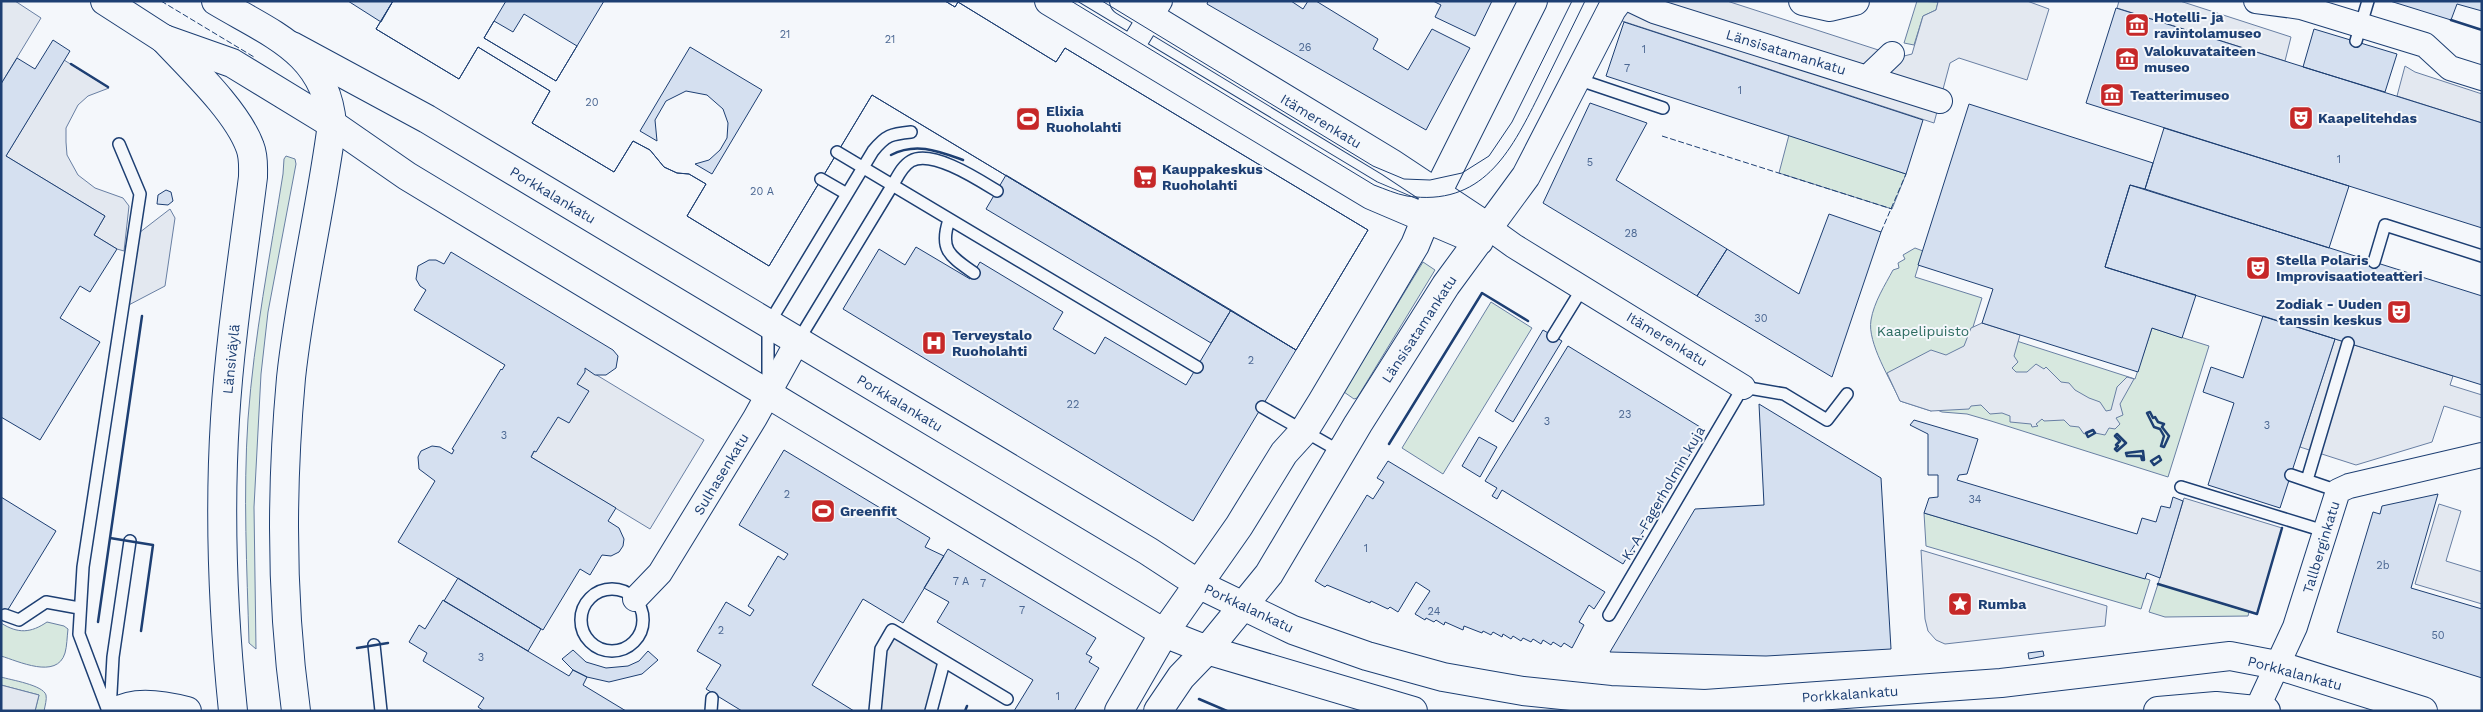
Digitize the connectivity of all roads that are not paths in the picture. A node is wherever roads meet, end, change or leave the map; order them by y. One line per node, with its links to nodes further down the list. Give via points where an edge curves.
1 (105, 1): 14 (main road)
2 (216, 1): 15 (main road, Porkkalankatu)
3 (1049, 1): 16 (main road, Itämerenkatu)
4 (1124, 1): 12 (main road, Itämerenkatu)
5 (1533, 1): 31 (main road)
6 (1618, 1): 20 (main road, Länsisatamankatu)
7 (1633, 1): 18 (street, Länsisatamankatu, via 1654,11)
8 (1803, 1): 9 (main road, via 1830,7)
9 (1855, 1)
10 (2256, 1): 13 (street, via 2301,7)
11 (2368, 1): 13 (lane)
12 (1155, 9): 16 (street); 31 (main road, Itämerenkatu)
13 (2358, 33): 19 (street, via 2425,45 2450,68)
14 (164, 39): 23 (main road, via 232,63); 76 (main road, Länsiväylä, via 239,126 253,159 225,418 222,499 226,653)
15 (283, 42): 23 (main road, via 313,67 322,82); 40 (main road, Porkkalankatu, via 427,119)
16 (1121, 44): 34 (main road, Itämerenkatu, via 1359,188)
17 (1892, 54): 18 (street)
18 (1868, 77): 21 (street, Länsisatamankatu)
19 (2482, 78)
20 (1576, 79): 22 (lane); 35 (main road, Länsisatamankatu, via 1526,176)
21 (1940, 101)
22 (1663, 108)
23 (332, 124): 46 (main road, via 408,176); 77 (main road, via 292,378 283,507 290,670)
24 (911, 132): 27 (lane, via 891,134)
25 (119, 144): 61 (lane, via 140,194)
26 (837, 152): 27 (lane)
27 (863, 168): 29 (lane); 32 (lane)
28 (822, 179): 32 (lane)
29 (892, 186): 30 (lane, via 909,162 939,160); 33 (lane); 42 (lane)
30 (997, 191)
31 (1437, 192): 34 (main road); 35 (main road, Itämerenkatu)
32 (847, 194): 40 (lane)
33 (949, 220): 38 (lane, via 944,235 947,251); 44 (lane)
34 (1425, 220): 35 (main road, Itämerenkatu); 49 (main road, via 1415,245)
35 (1484, 235): 39 (street, Itämerenkatu, via 1514,246); 50 (main road, Länsisatamankatu, via 1446,285)
36 (2482, 256): 37 (lane, via 2385,225)
37 (2374, 262)
38 (974, 273)
39 (1582, 288): 41 (lane); 45 (street, Itämerenkatu)
40 (768, 325): 42 (main road, Porkkalankatu); 46 (lane)
41 (1553, 336)
42 (797, 342): 46 (street, Sulhasenkatu); 58 (main road, Porkkalankatu)
43 (2348, 343): 53 (lane)
44 (1197, 367)
45 (1743, 387): 47 (lane, via 1784,394 1827,420); 63 (lane, K. A. Fagerholmin kuja)
46 (768, 394): 59 (street, Sulhasenkatu, via 660,573); 64 (main road)
47 (1847, 394)
48 (1262, 407): 49 (lane)
49 (1304, 431): 50 (lane); 58 (main road, via 1284,453)
50 (1341, 452): 60 (main road, Länsisatamankatu, via 1269,574)
51 (2482, 455): 55 (street, Tallberginkatu)
52 (2291, 475): 53 (lane)
53 (2307, 480): 55 (lane)
54 (2181, 487): 56 (lane)
55 (2338, 491): 56 (street, Tallberginkatu)
56 (2324, 531): 68 (street, Tallberginkatu, via 2298,619)
57 (130, 541): 73 (lane)
58 (1200, 585): 60 (main road, Porkkalankatu); 64 (main road)
59 (635, 599): 59 (lane, via 627,593 607,589 590,598 581,616 585,636 592,644 611,651 621,650 634,641 642,628 643,618)
60 (1242, 606): 66 (main road, Länsisatamankatu); 71 (main road, Porkkalankatu, via 1293,630 1443,678 1523,691)
61 (79, 608): 62 (lane, via 46,602 19,620); 73 (lane, via 79,634)
62 (5, 615)
63 (1609, 615)
64 (1164, 633): 66 (main road); 82 (main road)
65 (374, 645): 78 (lane)
66 (1207, 650): 83 (main road, Länsisatamankatu, via 1181,677); 84 (main road)
67 (944, 662): 70 (lane); 80 (lane, via 892,630 882,649); 81 (lane)
68 (2277, 665): 71 (main road, Porkkalankatu, via 2230,656 2000,683); 72 (street, Tallberginkatu); 86 (main road, Porkkalankatu)
69 (712, 698): 79 (lane)
70 (1006, 700)
71 (1705, 707)
72 (2260, 710): 85 (main road, via 2216,706)
73 (109, 711)
74 (118, 711): 75 (main road, via 125,706 149,705)
75 (188, 711)
76 (233, 711)
77 (296, 711)
78 (381, 711)
79 (711, 711)
80 (875, 711)
81 (931, 711)
82 (1120, 711)
83 (1158, 711)
84 (1413, 711)
85 (2158, 711)
86 (2423, 711)

